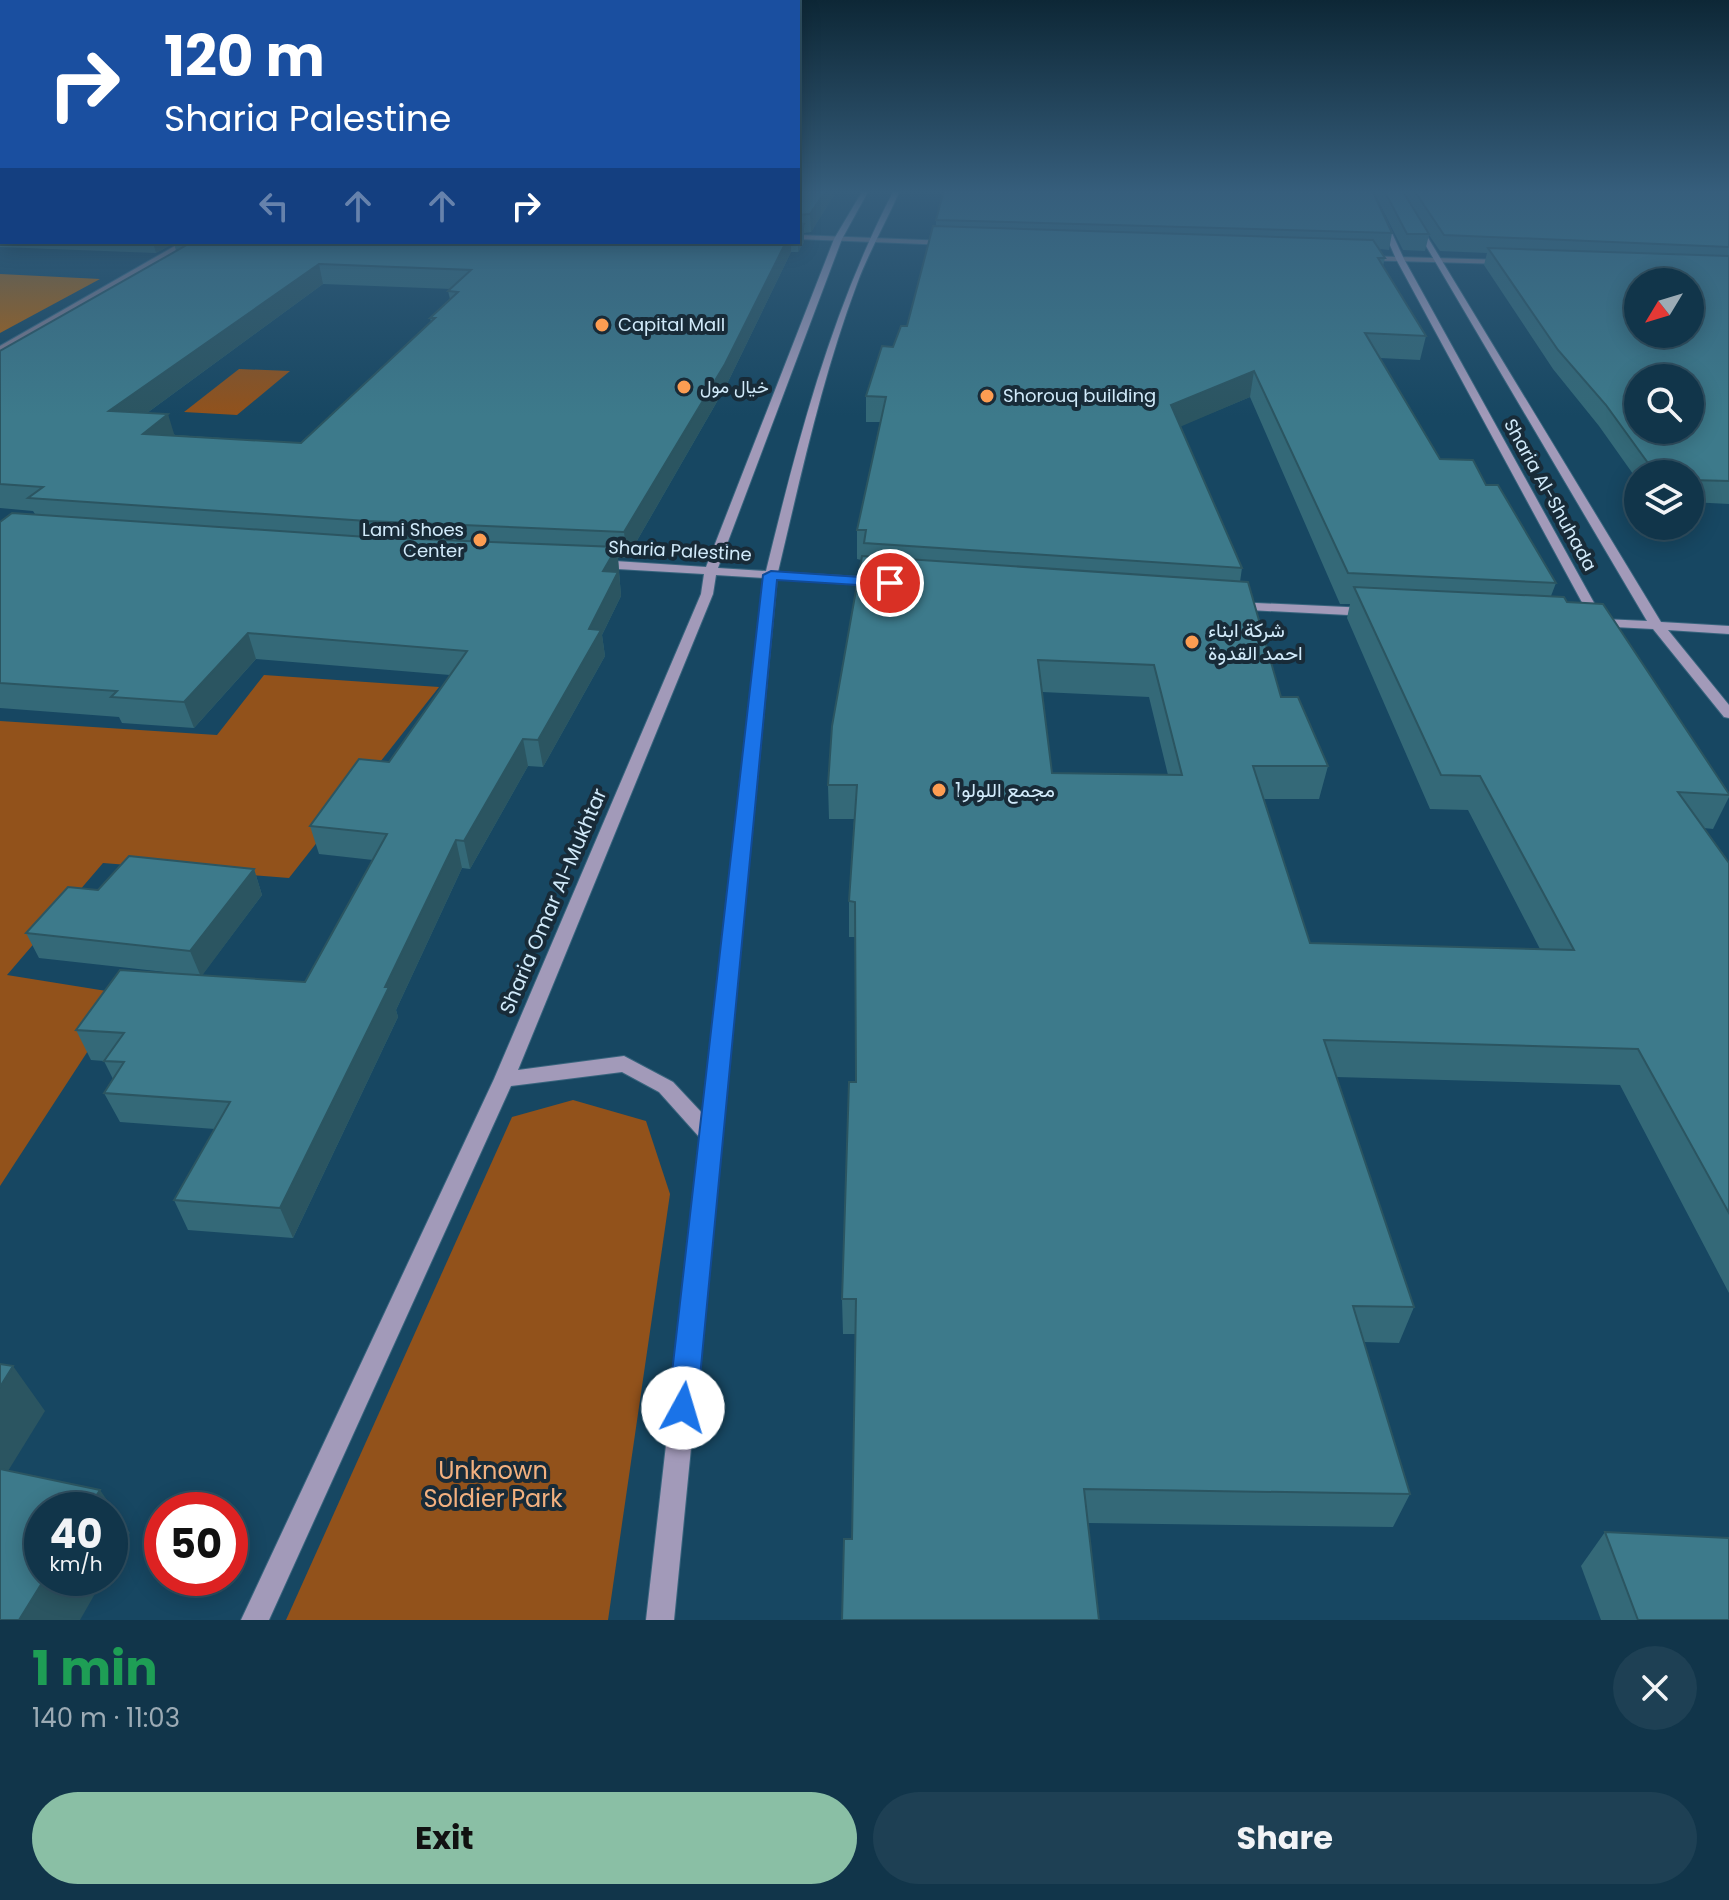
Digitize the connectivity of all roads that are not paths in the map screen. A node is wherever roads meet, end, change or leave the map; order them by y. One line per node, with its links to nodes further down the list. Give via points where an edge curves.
1 (147, 266): 6 (street)
2 (828, 266): 8 (main road, Sharia Omar Al-Mukhtar)
3 (860, 266): 9 (main road, via 811,409)
4 (1404, 266): 14 (main road, Sharia Al-Shuhada)
5 (1443, 266): 15 (main road, Sharia Al-Shuhada)
6 (0, 350)
7 (588, 564): 8 (main road, Sharia Palestine)
8 (711, 569): 9 (main road, Sharia Palestine); 19 (main road, Sharia Omar Al-Mukhtar, via 707,594)
9 (771, 575): 10 (main road, Sharia Palestine); 20 (main road)
10 (894, 583)
11 (1219, 605): 12 (main road)
12 (1377, 612)
13 (1582, 621): 14 (main road)
14 (1598, 622): 15 (main road); 17 (main road, Sharia Al-Shuhada)
15 (1657, 626): 16 (main road); 18 (main road, Sharia Al-Shuhada)
16 (1729, 630)
17 (1608, 635)
18 (1729, 714)
19 (504, 1079): 20 (main road, via 624,1064 666,1087); 21 (main road, Sharia Omar Al-Mukhtar)
20 (711, 1136): 22 (main road)
21 (255, 1620)
22 (660, 1620)

